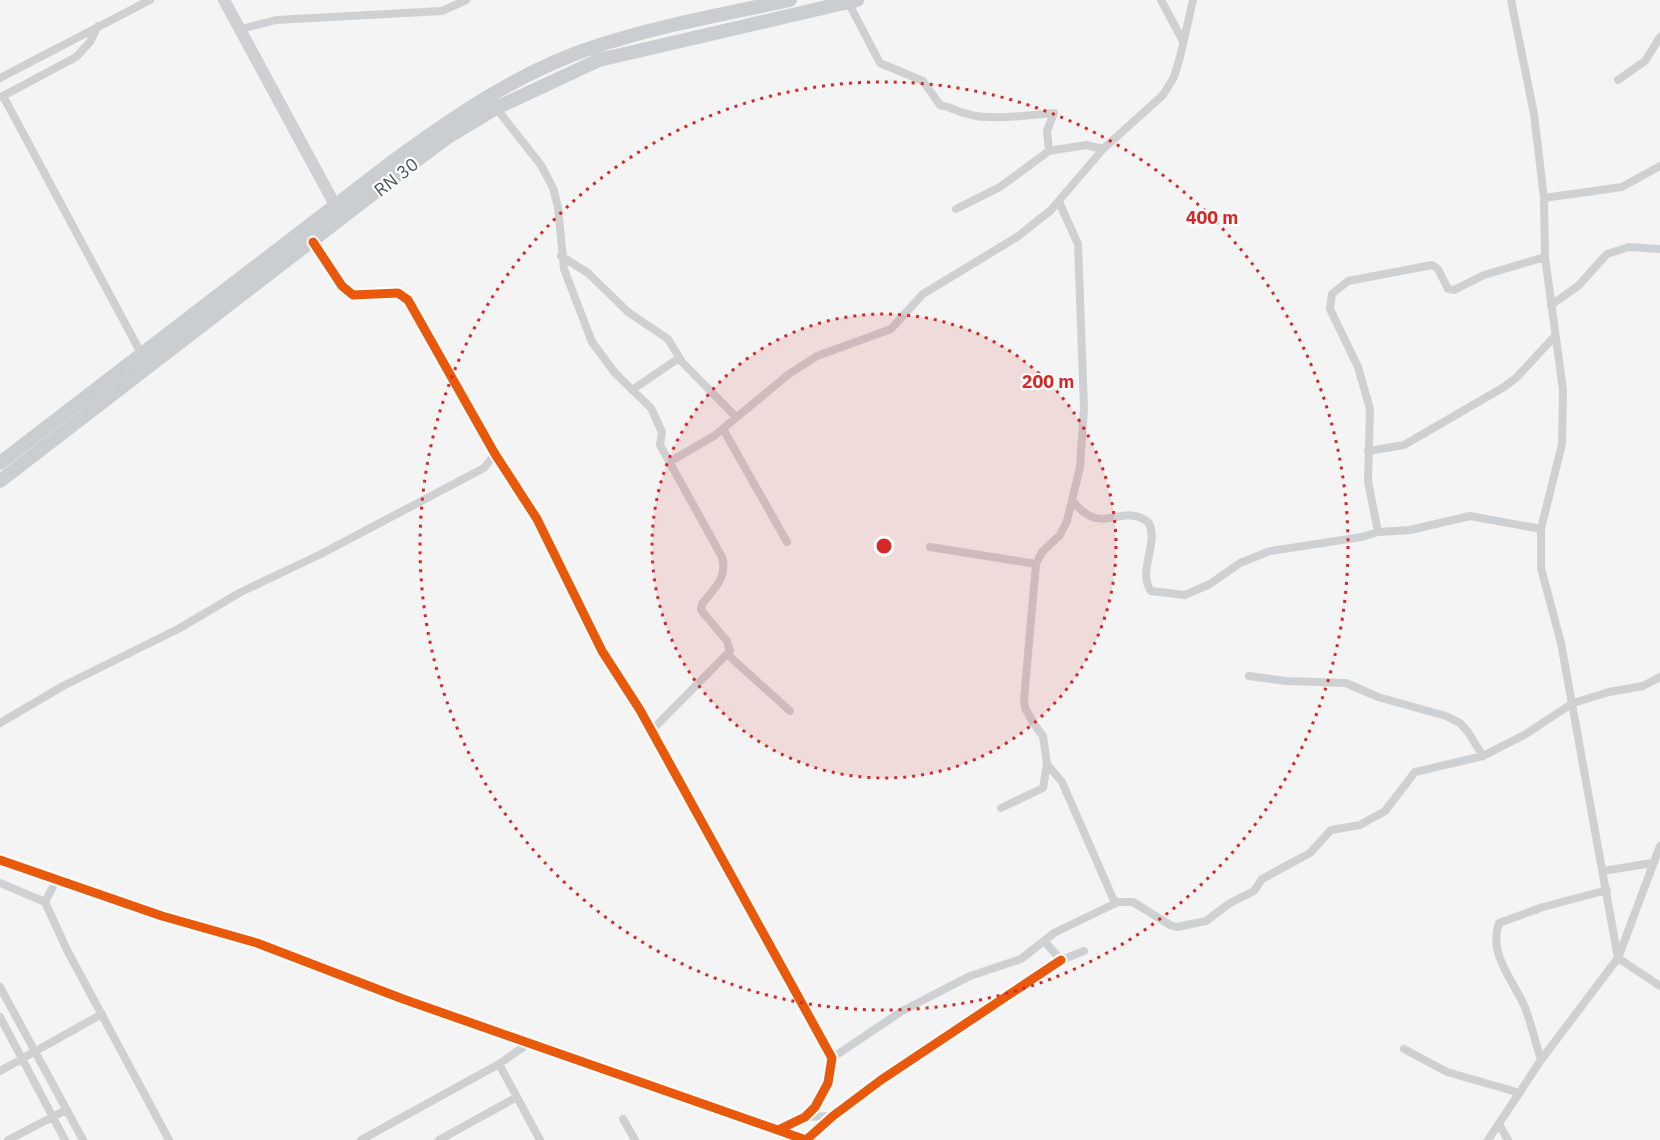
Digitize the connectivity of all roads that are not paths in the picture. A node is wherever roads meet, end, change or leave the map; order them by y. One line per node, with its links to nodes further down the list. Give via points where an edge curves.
1 (224, 0): 10 (street)
2 (466, 0): 10 (street, via 442,11 276,20)
3 (790, 0): 22 (main road, RN 30, via 594,47 536,71 440,127)
4 (1161, 0): 12 (street)
5 (1193, 0): 12 (street)
6 (1511, 0): 20 (street, via 1534,114)
7 (150, 1): 9 (street)
8 (853, 1): 16 (main road, RN 30 / RN 30, via 599,60); 18 (street, via 880,63 923,81 940,105 969,115 1054,113 1047,131)
9 (98, 26): 13 (street); 15 (street, via 76,57)
10 (241, 30): 22 (street)
11 (1660, 37): 14 (street, via 1645,61)
12 (1183, 41): 17 (street, via 1174,77 1163,96)
13 (0, 78)
14 (1618, 80)
15 (1, 97): 30 (street)
16 (496, 108): 24 (main road, RN 30 / RN 30, via 448,137); 26 (street, via 541,165 553,188)
17 (1103, 149): 18 (street, via 1086,145); 21 (street)
18 (1049, 151): 23 (street, via 1000,187)
19 (1660, 166): 20 (street, via 1622,187)
20 (1544, 198): 27 (street)
21 (1059, 202): 33 (street, via 1017,237 923,294 891,329 817,356); 40 (street, via 1074,232 1081,267 1084,408 1080,467)
22 (335, 205): 30 (main road, RN 30)
23 (956, 209)
24 (313, 242): 36 (street, via 342,286 353,295 398,293 408,300); 39 (main road, RN 30 / RN 30, via 148,364)
25 (1660, 249): 28 (street, via 1629,248 1607,254 1578,286)
26 (561, 256): 31 (street, via 588,273 628,312 663,335); 32 (street, via 592,342)
27 (1545, 257): 28 (street); 35 (street, via 1484,275 1454,290 1448,289 1438,269 1432,266 1362,277 1339,285 1329,305 1348,342 1368,400)
28 (1551, 305): 29 (street)
29 (1556, 336): 35 (street, via 1504,387 1404,445); 41 (street, via 1563,390 1562,444)
30 (141, 353): 38 (main road, RN 30)
31 (679, 358): 32 (street); 33 (street)
32 (632, 390): 37 (street, via 653,411 662,432 660,445)
33 (736, 417): 34 (street)
34 (723, 429): 37 (street); 43 (street)
35 (1368, 451): 42 (street, via 1368,481)
36 (495, 454): 51 (street, via 484,468 241,592); 52 (street, via 537,519 602,651)
37 (671, 461): 46 (street, via 670,466 722,556 724,574 701,610 727,641)
38 (0, 463)
39 (0, 481)
40 (1072, 500): 42 (street, via 1095,519 1136,516 1149,523 1152,532 1147,585 1151,591 1176,596 1210,584 1255,556); 45 (street, via 1064,529)
41 (1541, 528): 42 (street, via 1470,516 1410,530); 49 (street, via 1541,568)
42 (1378, 532)
43 (787, 542)
44 (930, 547): 45 (street)
45 (1036, 564): 54 (street, via 1024,699 1025,708 1044,736)
46 (728, 655): 50 (street); 52 (street)
47 (1249, 676): 53 (street, via 1346,683 1378,697 1446,716 1460,723)
48 (1660, 677): 49 (street, via 1643,686)
49 (1573, 704): 53 (street); 59 (street)
50 (790, 711)
51 (0, 723)
52 (651, 731): 76 (street)
53 (1483, 756): 64 (street, via 1415,772 1385,811 1360,825 1331,830 1310,854 1262,879 1254,891 1206,921 1177,927 1133,902)
54 (1047, 764): 55 (street, via 1042,788); 64 (street, via 1062,782)
55 (1001, 808)
56 (1660, 846): 58 (street)
57 (0, 860): 60 (street)
58 (1652, 863): 59 (street); 67 (street)
59 (1603, 871): 62 (street)
60 (57, 879): 63 (street); 73 (street, via 162,916 257,943)
61 (0, 883): 63 (street)
62 (1607, 890): 67 (street); 78 (street, via 1499,923 1499,957 1526,1010)
63 (45, 902): 71 (street)
64 (1115, 903): 65 (street)
65 (1044, 940): 68 (street); 76 (street, via 1021,959 970,976 902,1011)
66 (1084, 951): 68 (street)
67 (1618, 958): 69 (street); 78 (street)
68 (1061, 960): 85 (street)
69 (1660, 986)
70 (0, 987): 75 (street)
71 (102, 1014): 75 (street); 93 (street)
72 (0, 1017): 77 (street)
73 (529, 1043): 79 (street); 89 (street)
74 (1404, 1049): 81 (street, via 1447,1072)
75 (36, 1053): 77 (street); 83 (street)
76 (832, 1058): 86 (street, via 821,1099)
77 (23, 1059): 80 (street); 84 (street)
78 (1541, 1060): 81 (street)
79 (499, 1064): 82 (street); 94 (street)
80 (0, 1071)
81 (1520, 1093): 88 (street)
82 (517, 1097): 95 (street); 96 (street)
83 (66, 1110): 84 (street); 92 (street)
84 (53, 1116): 90 (street); 91 (street)
85 (833, 1116): 86 (street); 89 (street, via 806,1140)
86 (805, 1117): 89 (street)
87 (623, 1119): 97 (street)
88 (1499, 1124): 98 (street); 99 (street)
89 (778, 1130)
90 (8, 1140)
91 (65, 1140)
92 (83, 1140)
93 (169, 1140)
94 (361, 1140)
95 (439, 1140)
96 (540, 1140)
97 (635, 1140)
98 (1488, 1140)
99 (1508, 1140)

